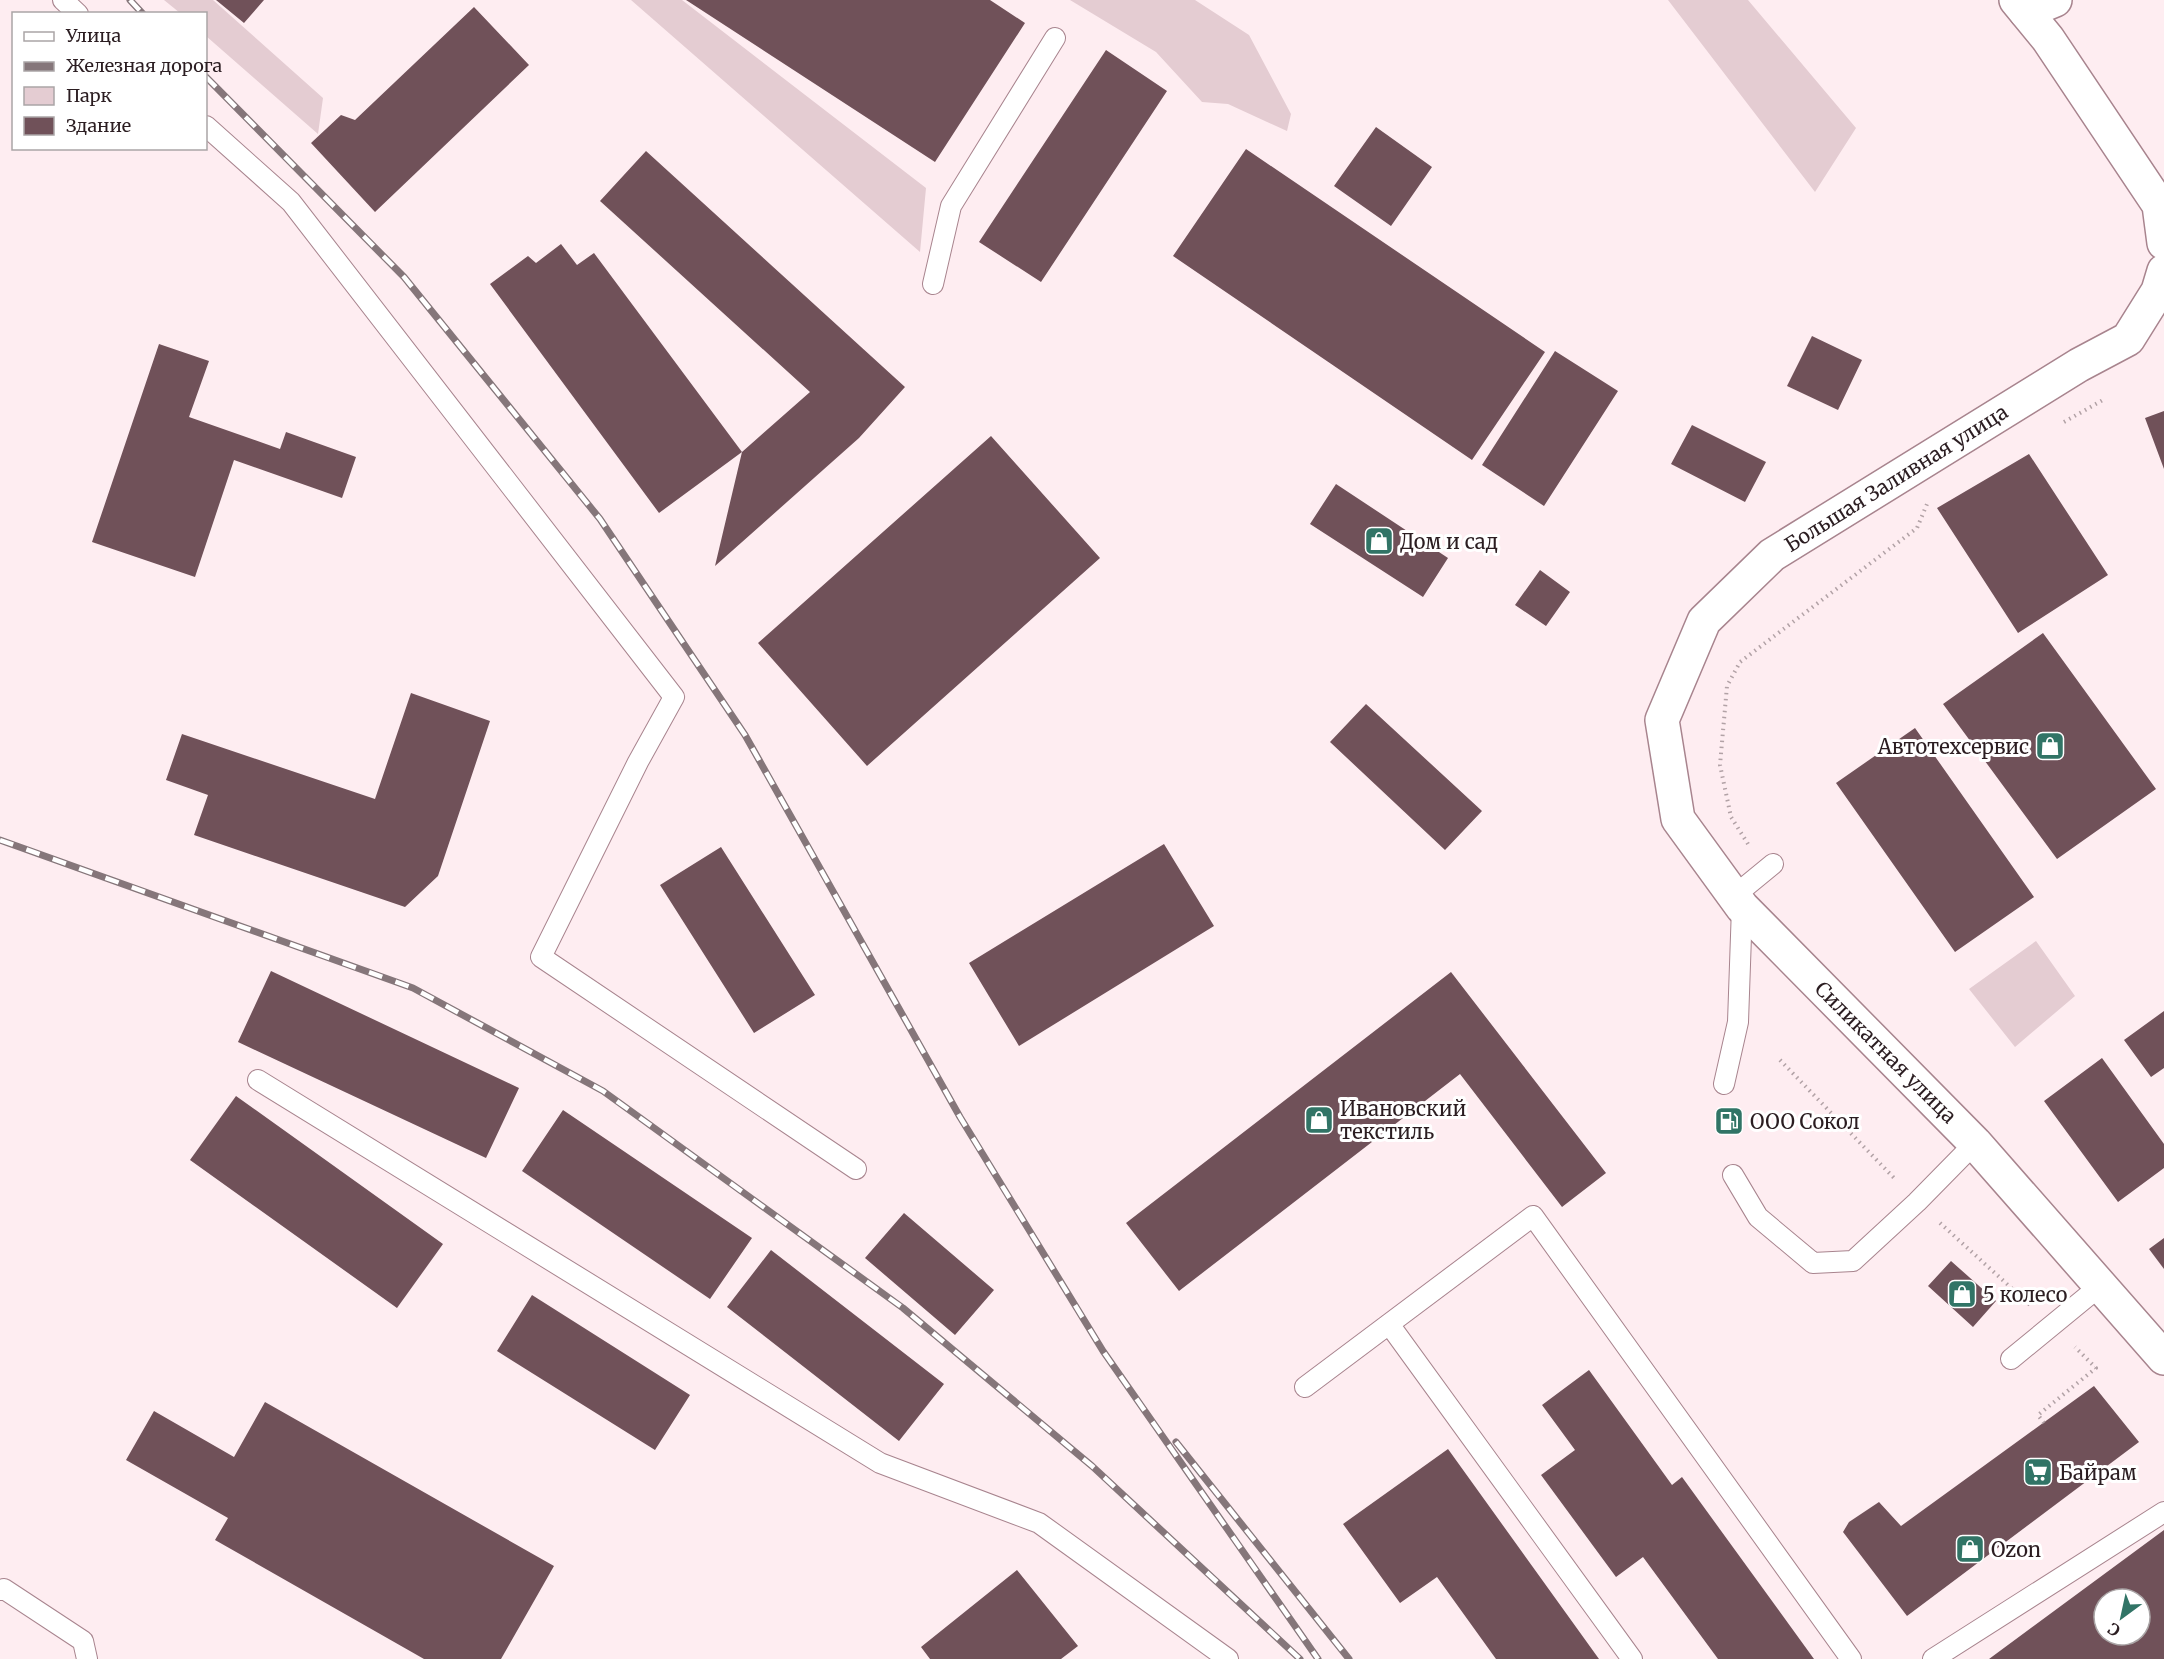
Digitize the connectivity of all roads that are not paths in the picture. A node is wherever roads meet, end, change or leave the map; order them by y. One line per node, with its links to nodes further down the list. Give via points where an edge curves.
1 (63, 0): 3 (lane)
2 (2032, 4): 6 (street, via 2048,39)
3 (76, 12)
4 (1055, 38): 9 (lane, via 951,206)
5 (207, 127): 16 (lane, via 291,202 674,698 541,957)
6 (2162, 208): 7 (street)
7 (2164, 243)
8 (2164, 271): 10 (street, Большая Заливная улица, via 2158,291 2128,339 2079,365 1772,555 1704,621)
9 (933, 284)
10 (1662, 720): 12 (street, Силикатная улица, via 1678,819)
11 (1773, 864): 12 (lane)
12 (1738, 901): 14 (lane, via 1738,1023); 15 (street, Силикатная улица)
13 (258, 1080): 26 (lane, via 880,1463 1040,1523)
14 (1724, 1084)
15 (1975, 1143): 17 (lane, via 1853,1261 1813,1263 1758,1217); 18 (street, Силикатная улица)
16 (856, 1169)
17 (1733, 1175)
18 (2100, 1286): 20 (street, Силикатная улица); 21 (lane)
19 (1389, 1324): 22 (lane); 27 (lane); 28 (lane, via 1533,1216)
20 (2164, 1358)
21 (2011, 1359)
22 (1305, 1387)
23 (2164, 1512): 29 (lane)
24 (0, 1590): 25 (lane, via 83,1641)
25 (87, 1659)
26 (1228, 1659)
27 (1632, 1659)
28 (1851, 1659)
29 (1933, 1659)

